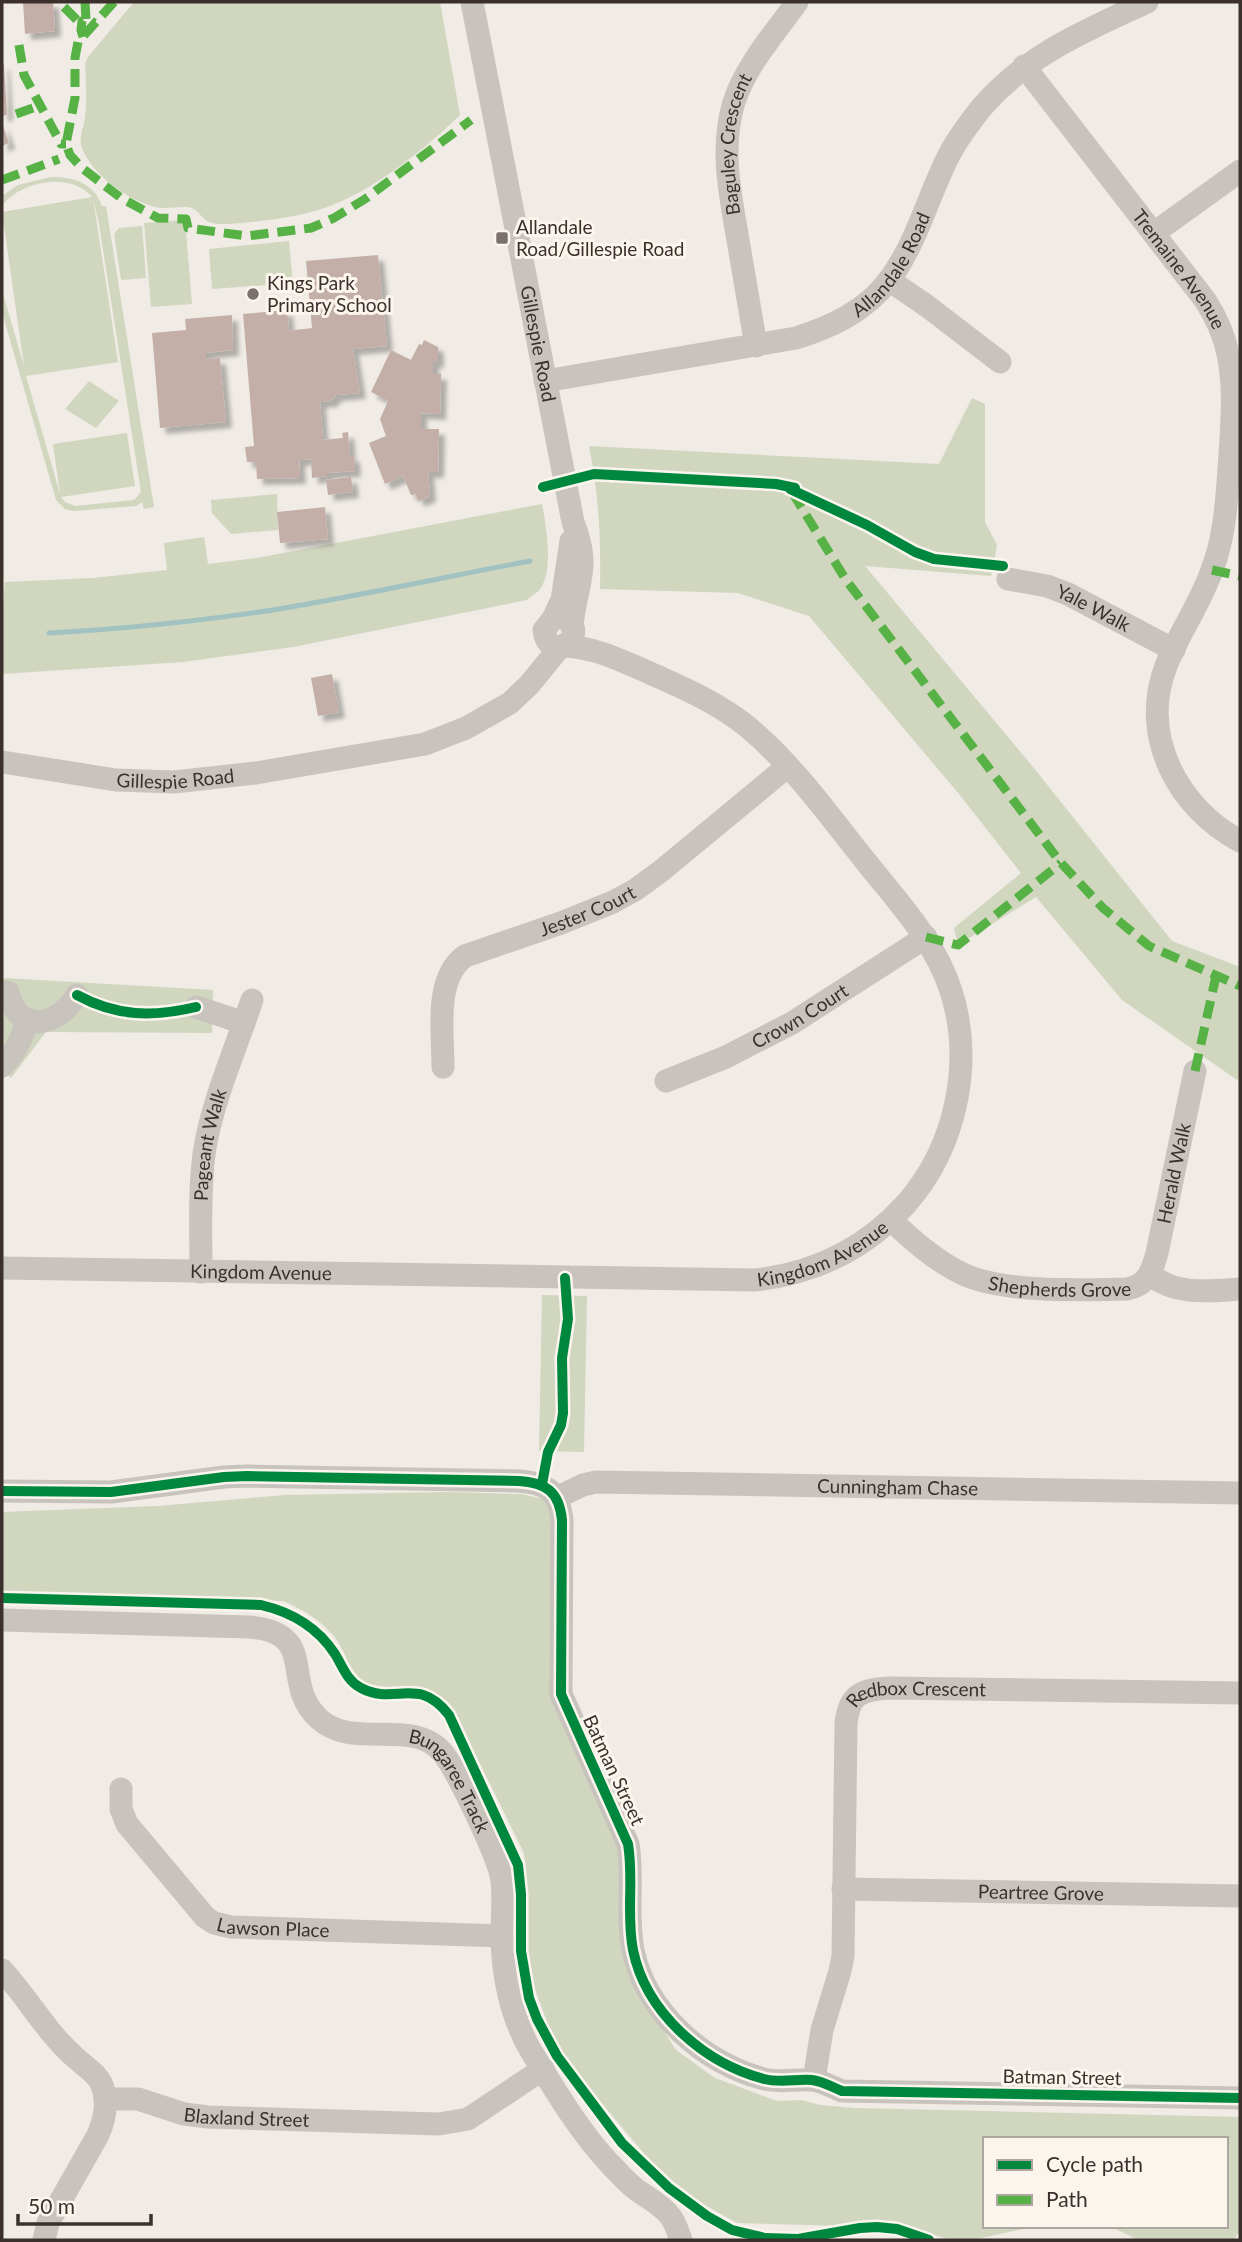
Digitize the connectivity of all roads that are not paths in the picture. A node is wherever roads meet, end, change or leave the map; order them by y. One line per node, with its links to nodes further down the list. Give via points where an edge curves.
1 (472, 2): 10 (street, Gillespie Road)
2 (796, 2): 8 (street, Baguley Crescent, via 744,79 728,126 729,186)
3 (1147, 2): 4 (street, Allandale Road)
4 (1024, 66): 6 (street, Tremaine Avenue); 7 (street, Allandale Road, via 982,107 949,154)
5 (1240, 170): 6 (street)
6 (1154, 233): 11 (street, Tremaine Avenue, via 1215,317)
7 (889, 280): 8 (street, Allandale Road, via 832,326); 9 (street)
8 (755, 346): 10 (street, Allandale Road)
9 (1000, 362)
10 (545, 381): 13 (street, Gillespie Road, via 573,522)
11 (1236, 383): 14 (street, Tremaine Avenue, via 1221,542 1204,590)
12 (1008, 579): 14 (street, Yale Walk, via 1068,594)
13 (561, 634): 15 (street, Gillespie Road, via 529,685 510,703 425,744 174,782 116,780); 16 (street, Kingdom Avenue, via 704,697 748,727)
14 (1174, 650): 17 (street, Tremaine Avenue, via 1159,703 1168,764 1197,810)
15 (8, 760)
16 (788, 766): 18 (street, Kingdom Avenue); 26 (street, Jester Court, via 635,890 456,962 444,988)
17 (1240, 841)
18 (926, 937): 28 (street, Crown Court, via 773,1034); 29 (street, Kingdom Avenue, via 952,992 960,1038 959,1082 939,1154 914,1195)
19 (8, 992): 23 (street, via 19,1015)
20 (77, 995): 23 (street, via 63,1014 40,1021)
21 (252, 1000): 24 (street, Pageant Walk)
22 (196, 1007): 24 (street)
23 (28, 1019): 25 (street, via 21,1041)
24 (244, 1023): 31 (street, Pageant Walk, via 204,1154)
25 (2, 1066)
26 (443, 1067)
27 (1195, 1071): 32 (street, Herald Walk)
28 (666, 1081)
29 (891, 1220): 31 (street, Kingdom Avenue, via 824,1264 754,1280); 32 (street, Shepherds Grove, via 942,1262 983,1281 1027,1288 1127,1289 1141,1285)
30 (2, 1268): 31 (street, Kingdom Avenue)
31 (201, 1272)
32 (1151, 1275): 33 (street, Shepherds Grove, via 1184,1291)
33 (1240, 1289)
34 (2, 1492): 36 (street, via 111,1492 247,1476 527,1481 542,1485)
35 (1240, 1493): 36 (street, Cunningham Chase, via 597,1482)
36 (556, 1498): 45 (street, Batman Street, via 562,1520 561,1694 628,1844 633,1951 639,1971 667,2019 707,2052 765,2079)
37 (2, 1620): 42 (street, Bungaree Track, via 249,1627 279,1634 295,1654 302,1697 320,1720 344,1732 421,1738 441,1750 498,1863)
38 (1240, 1693): 40 (street, Redbox Crescent, via 889,1688 861,1693 847,1711)
39 (121, 1788): 42 (street, Lawson Place, via 127,1824 197,1909 214,1923)
40 (843, 1889): 41 (street, Peartree Grove); 45 (street, Redbox Crescent, via 843,1956 822,2030)
41 (1240, 1896)
42 (502, 1936): 44 (street, Bungaree Track, via 513,2007)
43 (2, 1970): 47 (street, via 61,2044 98,2078)
44 (543, 2069): 47 (street, Blaxland Street, via 468,2119 439,2124 208,2117 138,2099); 48 (street, Bungaree Track, via 608,2162)
45 (814, 2080): 46 (street, Batman Street, via 842,2091)
46 (1240, 2098)
47 (105, 2099): 49 (street, via 99,2135)
48 (659, 2205): 51 (street); 52 (street, Bungaree Track)
49 (46, 2231): 50 (street)
50 (31, 2240)
51 (667, 2240)
52 (681, 2240)

